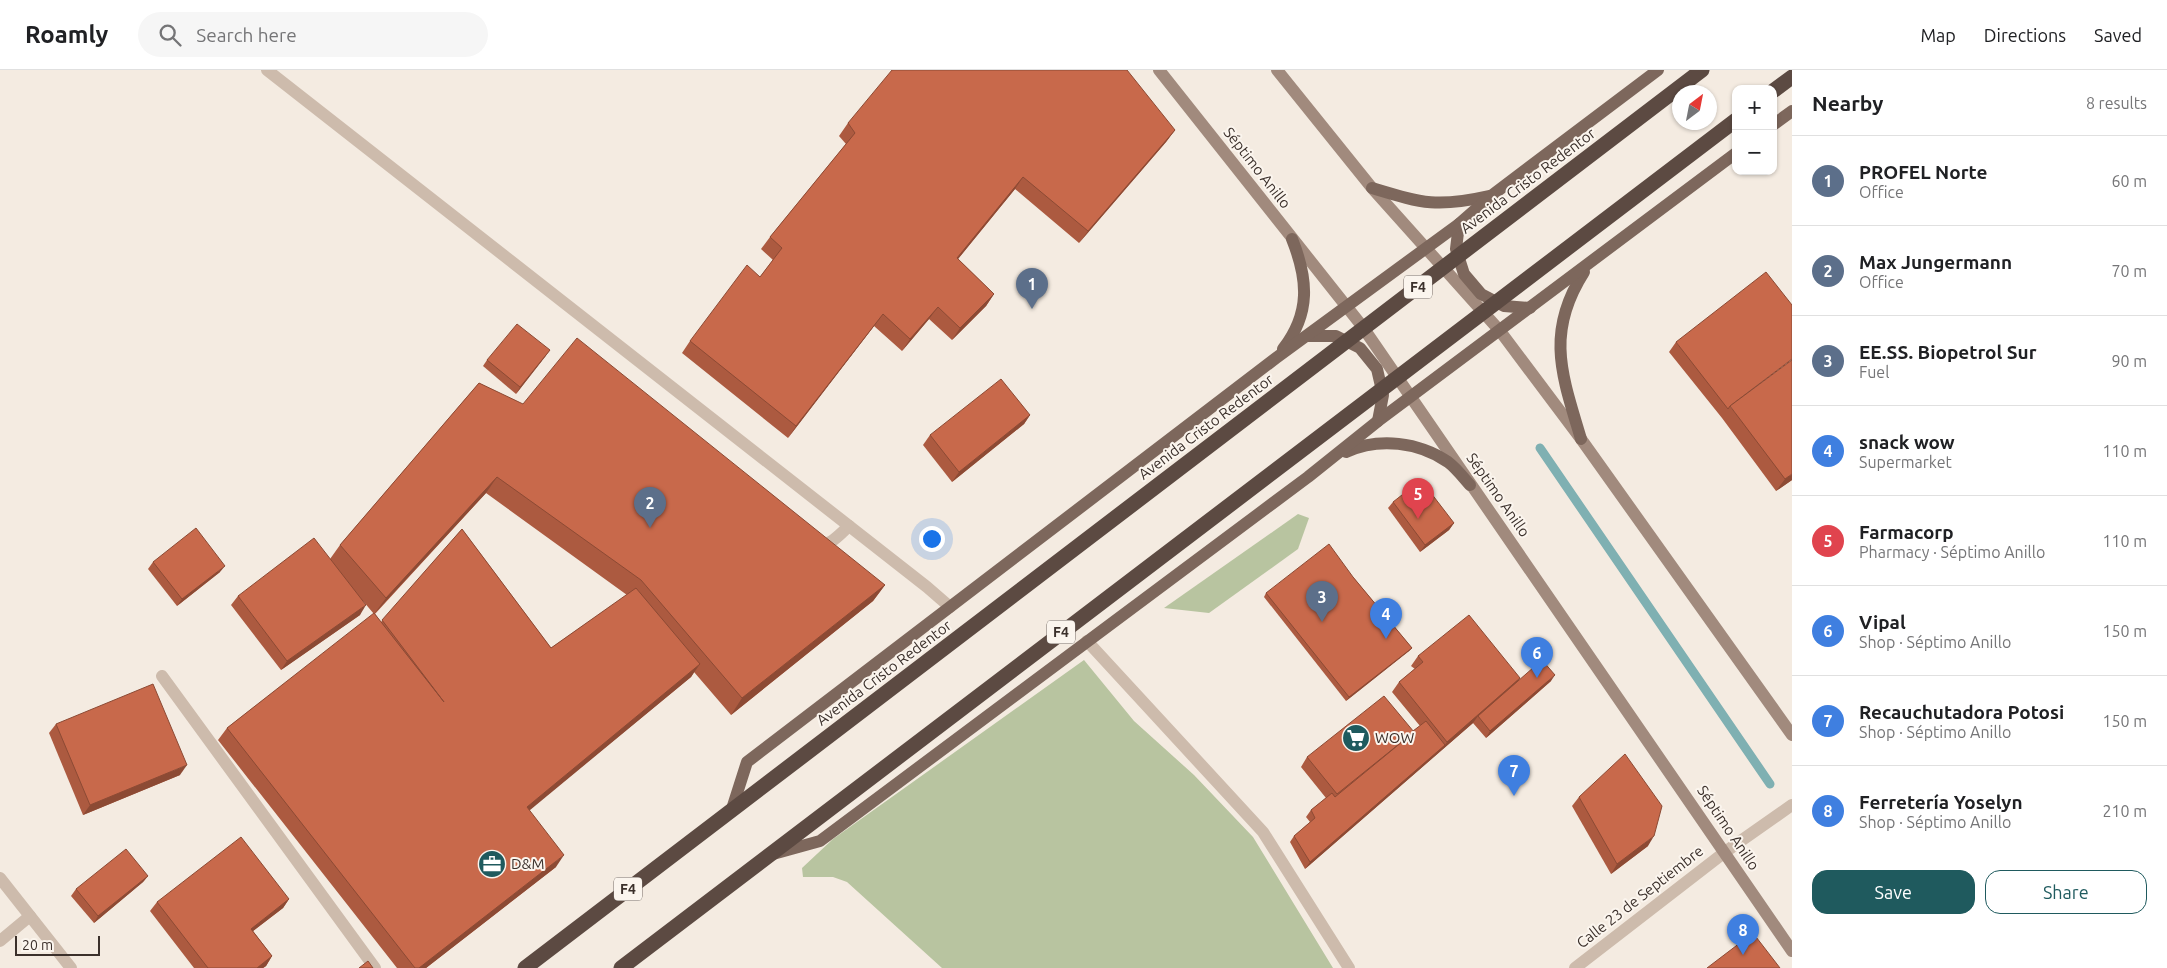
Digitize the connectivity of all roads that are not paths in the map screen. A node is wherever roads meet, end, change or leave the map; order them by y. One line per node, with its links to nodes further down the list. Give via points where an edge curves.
1 (267, 70): 28 (street)
2 (1159, 70): 15 (main road, Séptimo Anillo)
3 (1277, 70): 12 (main road)
4 (1658, 70): 13 (main road, Avenida Cristo Redentor)
5 (1702, 70): 35 (highway, Avenida Cristo Redentor / F4)
6 (1792, 77): 7 (highway)
7 (1777, 88)
8 (1792, 111): 9 (main road)
9 (1777, 122)
10 (1732, 123): 37 (highway, F4)
11 (1732, 156): 17 (main road)
12 (1372, 188): 13 (main road, via 1418,202 1437,204); 16 (main road)
13 (1491, 196): 14 (main road, Avenida Cristo Redentor)
14 (1459, 224): 16 (main road, Avenida Cristo Redentor); 19 (main road, via 1456,249 1464,274 1481,294 1504,306)
15 (1292, 239): 18 (main road, Séptimo Anillo); 22 (main road, via 1301,263 1305,288 1302,314 1292,338)
16 (1425, 248): 18 (main road, Avenida Cristo Redentor); 20 (main road)
17 (1589, 265): 19 (main road); 25 (main road, via 1572,291 1566,308 1559,352 1564,383)
18 (1346, 307): 21 (main road, Avenida Cristo Redentor); 23 (main road, Séptimo Anillo)
19 (1530, 308): 20 (main road)
20 (1500, 331): 23 (main road); 25 (main road)
21 (1308, 336): 22 (main road, Avenida Cristo Redentor); 24 (main road, via 1336,336 1360,348 1376,369 1383,395)
22 (1276, 358): 30 (main road, Avenida Cristo Redentor)
23 (1411, 397): 24 (main road); 27 (main road, Séptimo Anillo)
24 (1378, 421): 26 (main road)
25 (1581, 439): 33 (main road)
26 (1331, 459): 27 (main road, via 1359,446 1396,443 1420,448 1448,462); 31 (main road)
27 (1470, 485): 36 (main road, Séptimo Anillo)
28 (849, 526): 29 (street, via 832,542 821,546); 30 (street)
29 (808, 543)
30 (950, 607): 35 (main road, Avenida Cristo Redentor, via 747,762)
31 (1087, 641): 37 (main road, via 820,841); 46 (street, via 1263,832)
32 (162, 676): 43 (street)
33 (1792, 735)
34 (1792, 805): 36 (street, Calle 23 de Septiembre)
35 (731, 812): 44 (highway, Avenida Cristo Redentor / F4)
36 (1725, 852): 41 (main road, Séptimo Anillo); 47 (street, Calle 23 de Septiembre)
37 (768, 856): 45 (highway, F4)
38 (0, 878): 39 (street)
39 (30, 916): 40 (street); 42 (street)
40 (0, 940)
41 (1792, 952)
42 (70, 968)
43 (375, 968)
44 (525, 968)
45 (621, 968)
46 (1349, 968)
47 (1575, 968)

